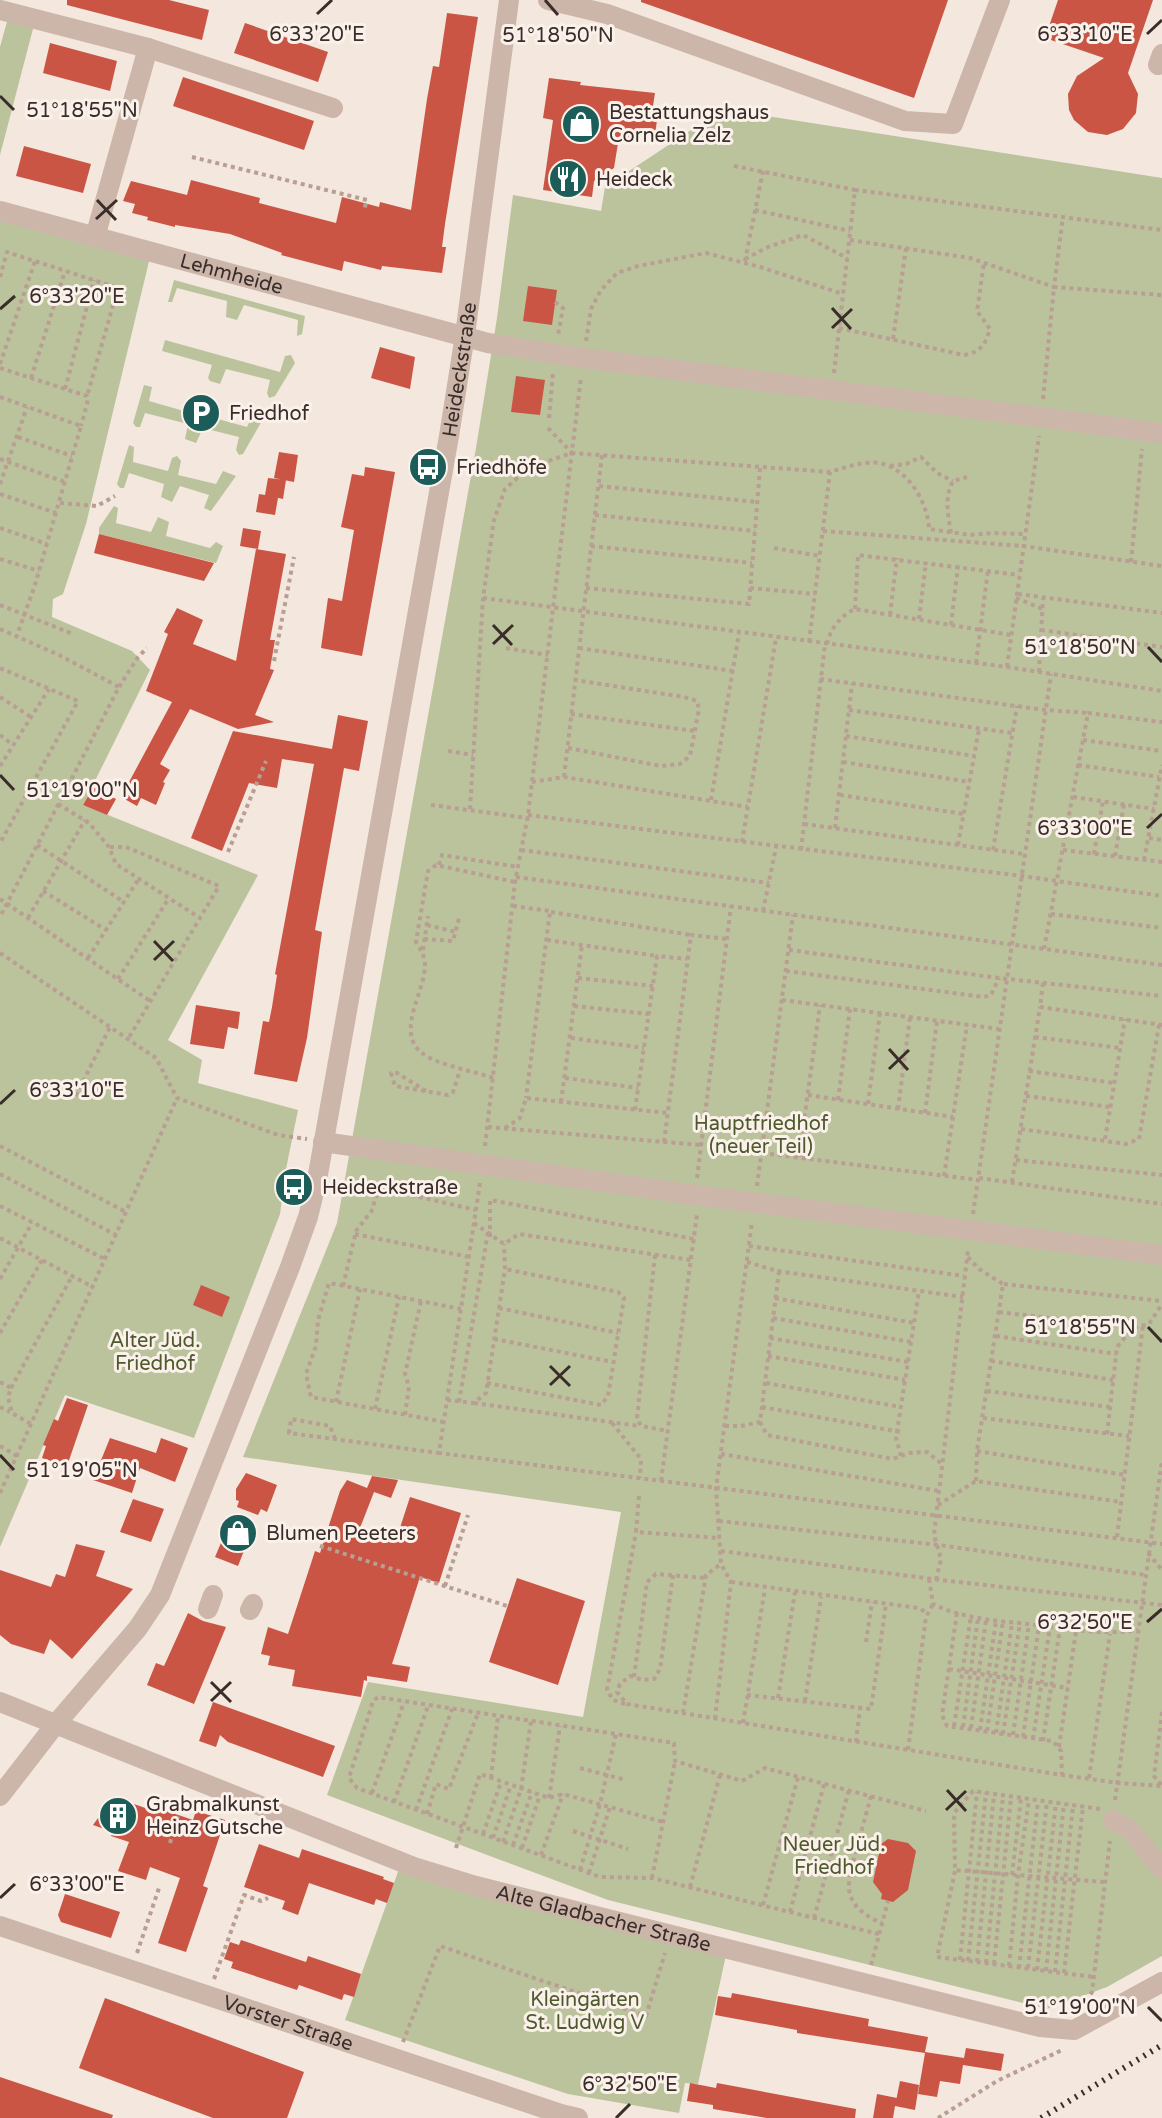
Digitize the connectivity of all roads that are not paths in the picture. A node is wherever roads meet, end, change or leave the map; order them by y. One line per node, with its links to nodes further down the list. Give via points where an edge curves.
1 (509, 0): 9 (street, Heideckstraße)
2 (550, 0): 3 (street, via 607,14 905,121 953,124)
3 (1000, 0)
4 (0, 10): 5 (street)
5 (148, 48): 6 (street); 8 (street)
6 (333, 108)
7 (0, 211): 8 (street, Lehmheide)
8 (95, 237): 9 (street, Lehmheide)
9 (465, 335): 10 (street, Lehmheide, via 583,358); 11 (street, Heideckstraße)
10 (1153, 432)
11 (323, 1142): 12 (street); 14 (street, Heideckstraße, via 302,1234 160,1595)
12 (1162, 1255)
13 (0, 1702): 14 (street, Alte Gladbacher Straße)
14 (55, 1725): 15 (street, Heideckstraße); 19 (street, Alte Gladbacher Straße, via 414,1867 1040,2027 1074,2030)
15 (0, 1796)
16 (1113, 1820): 17 (street, via 1130,1830)
17 (1162, 1869)
18 (0, 1926): 20 (street, Vorster Straße)
19 (1162, 1982)
20 (578, 2118)

